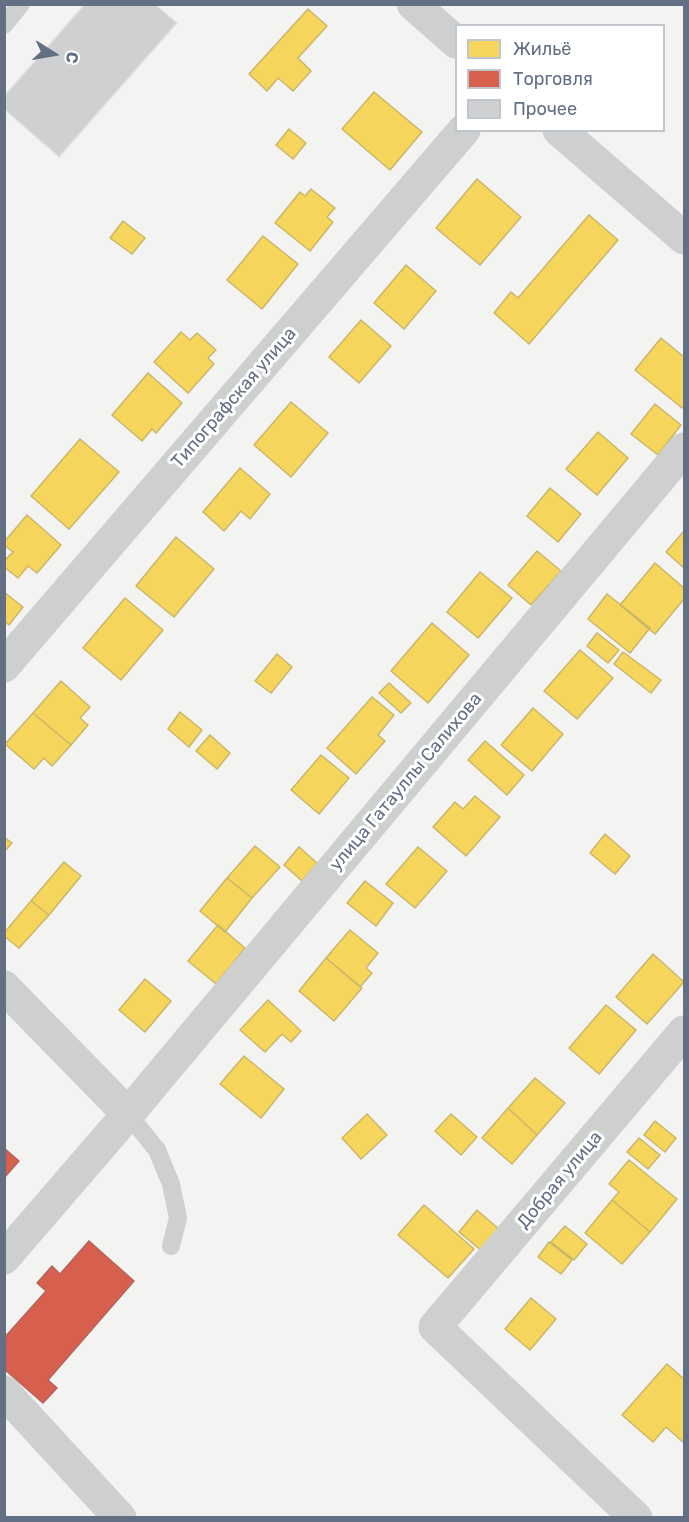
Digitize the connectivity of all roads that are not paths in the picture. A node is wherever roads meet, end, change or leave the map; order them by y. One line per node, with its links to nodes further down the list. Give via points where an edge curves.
1 (21, 4): 3 (lane)
2 (414, 4): 4 (street)
3 (4, 25)
4 (455, 41)
5 (462, 132): 9 (street, Типографская улица)
6 (561, 132): 7 (street)
7 (684, 238)
8 (684, 449): 12 (street, улица Гатауллы Салихова)
9 (4, 666)
10 (4, 987): 12 (street)
11 (684, 1032): 17 (street, Добрая улица, via 435,1327)
12 (128, 1114): 13 (lane, via 157,1150 171,1184 178,1218); 14 (street, улица Гатауллы Салихова)
13 (171, 1246)
14 (4, 1258)
15 (4, 1392): 16 (street)
16 (120, 1518)
17 (636, 1518)

